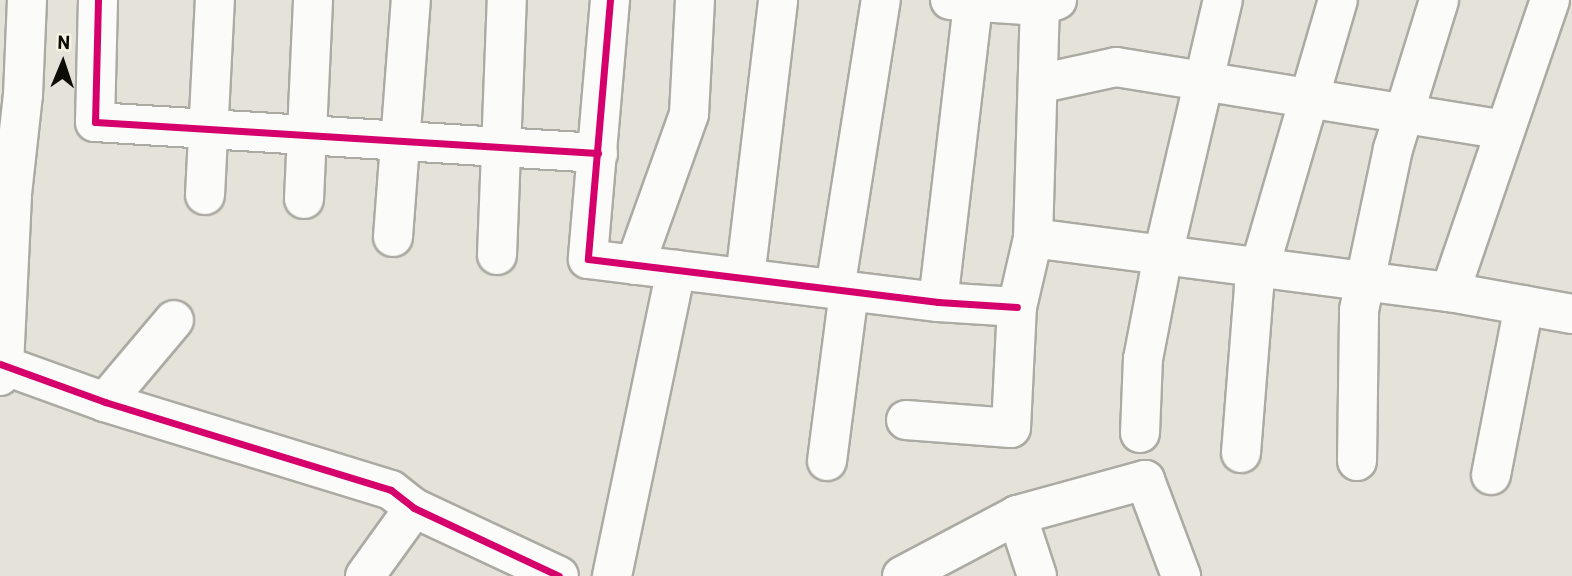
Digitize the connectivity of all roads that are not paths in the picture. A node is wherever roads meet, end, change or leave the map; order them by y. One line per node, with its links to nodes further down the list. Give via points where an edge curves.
1 (27, 0): 19 (street)
2 (98, 0): 22 (street, via 94,122)
3 (215, 0): 22 (street)
4 (313, 0): 24 (street)
5 (411, 0): 25 (street)
6 (508, 0): 26 (street)
7 (610, 0): 27 (street)
8 (695, 0): 35 (street, via 689,114)
9 (778, 0): 38 (street)
10 (881, 0): 40 (street)
11 (1223, 0): 17 (street)
12 (1338, 0): 20 (street)
13 (1439, 0): 21 (street)
14 (1550, 0): 23 (street)
15 (975, 1): 16 (street); 42 (street)
16 (1048, 3): 18 (street)
17 (1204, 80): 18 (street, via 1116,67); 20 (street); 34 (street)
18 (1038, 84): 32 (street)
19 (12, 93): 28 (street)
20 (1307, 99): 21 (street); 36 (street)
21 (1404, 112): 23 (street); 39 (street)
22 (209, 129): 24 (street); 29 (street)
23 (1505, 130): 41 (street)
24 (307, 135): 25 (street); 30 (street)
25 (400, 141): 26 (street); 31 (street)
26 (502, 147): 27 (street); 33 (street)
27 (598, 153): 35 (street, via 588,259)
28 (6, 193): 47 (street)
29 (205, 195)
30 (304, 199)
31 (393, 237)
32 (1033, 238): 34 (street); 44 (street)
33 (497, 255)
34 (1163, 255): 36 (street); 50 (street, via 1143,359)
35 (635, 265): 37 (street)
36 (1259, 267): 39 (street); 51 (street)
37 (676, 270): 38 (street); 60 (street)
38 (745, 278): 40 (street)
39 (1365, 281): 41 (street); 53 (street, via 1359,310)
40 (842, 290): 42 (street); 52 (street)
41 (1450, 292): 43 (street)
42 (938, 302): 44 (street)
43 (1524, 305): 45 (street); 54 (street)
44 (1017, 307): 49 (street, via 1011,428)
45 (1570, 307)
46 (174, 320): 48 (street)
47 (1, 368): 48 (street)
48 (105, 402): 55 (street, via 391,490)
49 (906, 420)
50 (1140, 433)
51 (1241, 453)
52 (827, 461)
53 (1357, 461)
54 (1491, 475)
55 (414, 508): 57 (street); 59 (street)
56 (1017, 515): 58 (street); 61 (street); 62 (street, via 1145,480)
57 (536, 572)
58 (906, 575)
59 (365, 576)
60 (612, 576)
61 (1037, 576)
62 (1181, 576)

